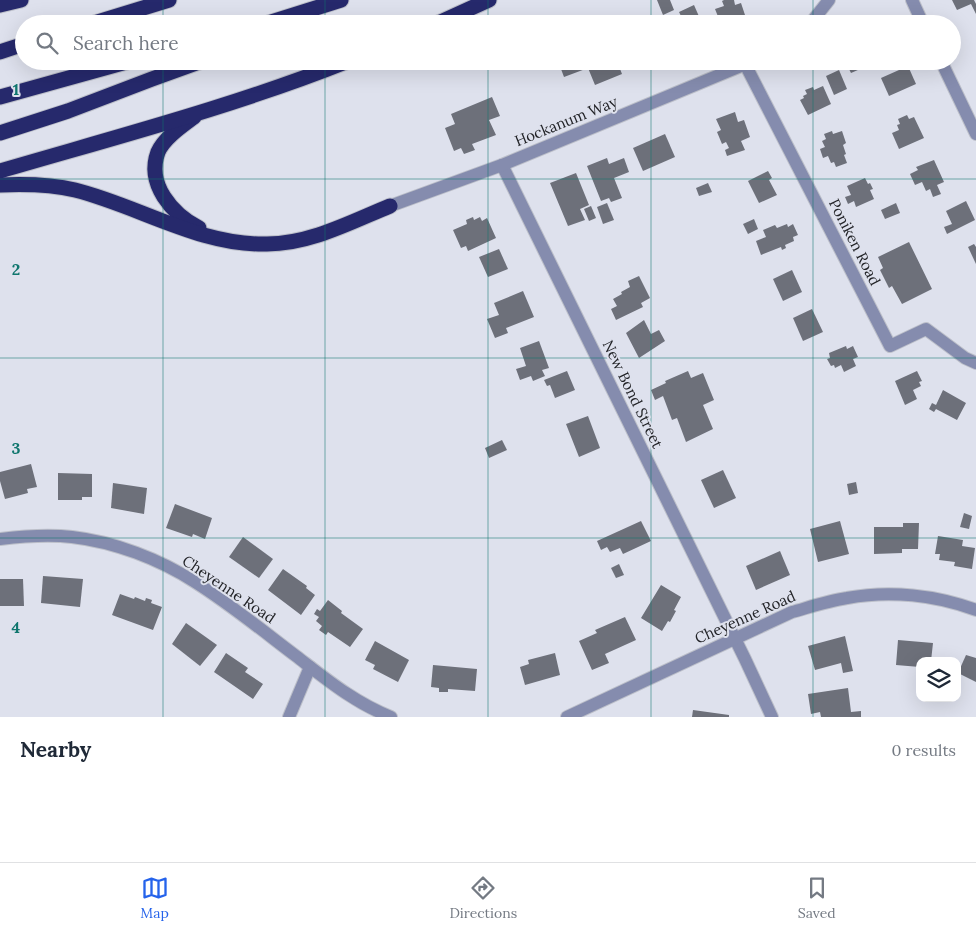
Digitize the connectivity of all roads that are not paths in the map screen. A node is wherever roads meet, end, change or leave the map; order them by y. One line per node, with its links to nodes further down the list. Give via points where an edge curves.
1 (21, 0): 7 (highway)
2 (169, 0): 9 (highway)
3 (341, 0): 8 (highway)
4 (489, 0): 12 (highway)
5 (829, 0): 13 (street)
6 (912, 0): 14 (street)
7 (0, 5)
8 (320, 7): 10 (highway); 11 (highway)
9 (120, 15)
10 (294, 15)
11 (307, 15)
12 (456, 15)
13 (817, 15)
14 (919, 15)
15 (15, 47): 16 (highway)
16 (0, 52)
17 (98, 70): 23 (highway)
18 (177, 70): 25 (highway)
19 (324, 70): 24 (highway)
20 (732, 70): 27 (street, Hockanum Way)
21 (752, 70): 32 (street, Poniken Road, via 890,346 926,329)
22 (945, 70): 26 (street)
23 (0, 97)
24 (203, 111): 28 (highway); 31 (highway, via 165,141 156,164 156,177 164,199 172,209)
25 (0, 133)
26 (976, 134)
27 (502, 164): 30 (street, Hockanum Way); 35 (street, New Bond Street)
28 (0, 171)
29 (0, 185): 31 (highway, via 57,186 74,190)
30 (390, 206): 31 (highway, via 319,235 285,242 250,244)
31 (220, 238)
32 (976, 363)
33 (0, 539): 36 (street, Cheyenne Road, via 42,535 72,537 137,553 195,582)
34 (976, 610): 35 (street, Cheyenne Road, via 934,598 907,595 849,597 792,612)
35 (735, 638): 39 (street, Cheyenne Road); 40 (street, New Bond Street)
36 (310, 667): 37 (street); 38 (street, Cheyenne Road, via 362,703)
37 (289, 717)
38 (391, 717)
39 (567, 717)
40 (772, 717)

